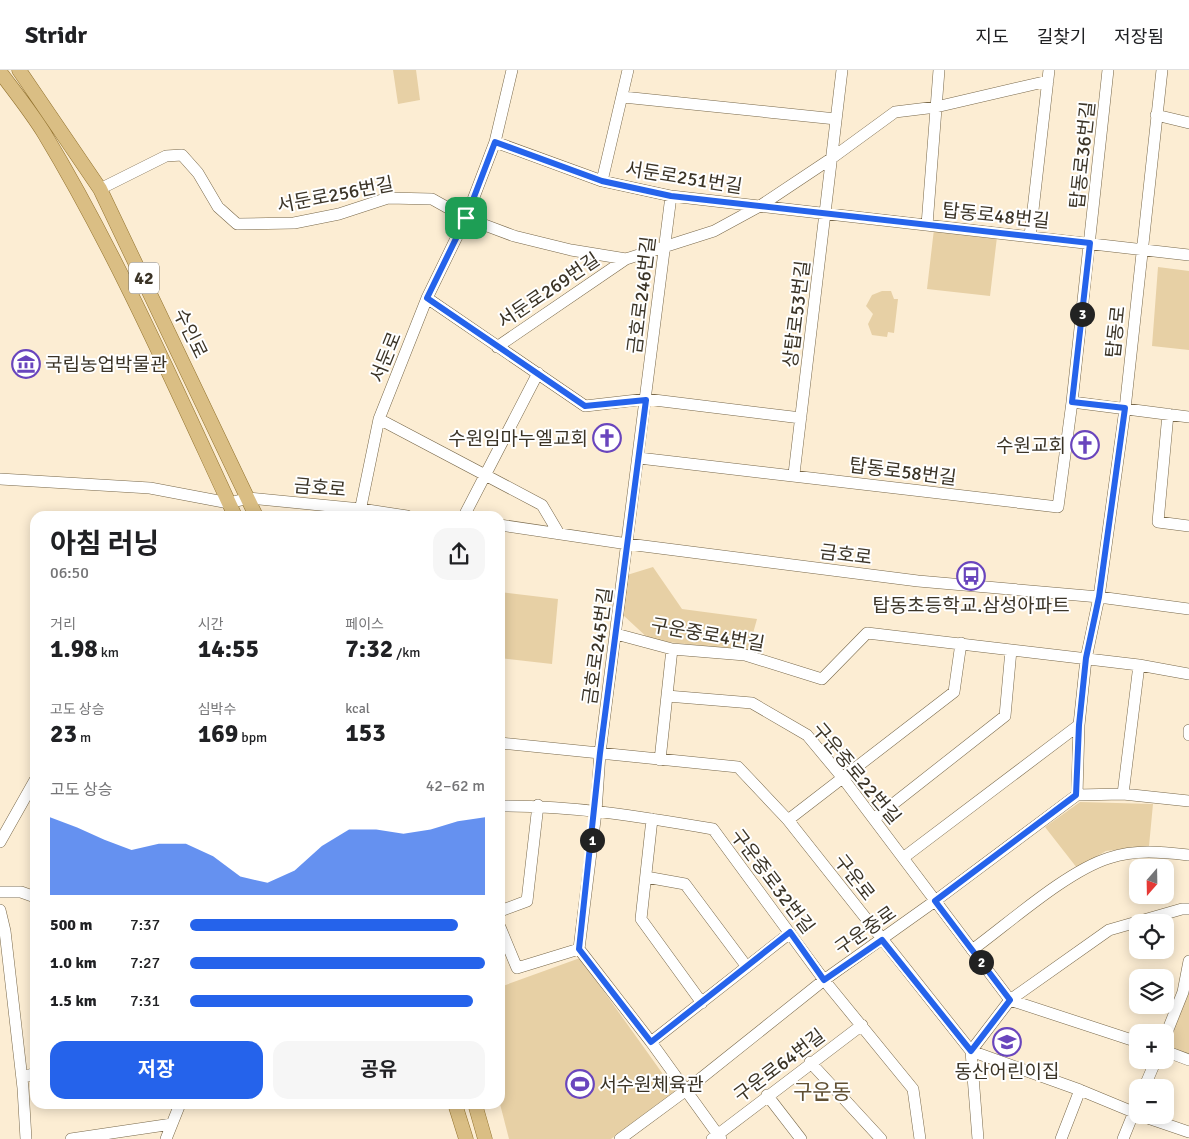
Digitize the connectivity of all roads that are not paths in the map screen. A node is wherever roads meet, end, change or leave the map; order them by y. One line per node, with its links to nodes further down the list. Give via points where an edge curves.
1 (19, 70): 18 (main road, 수인로 / 42)
2 (512, 70): 15 (street, 서둔로)
3 (628, 70): 10 (street, 서둔로251번길)
4 (842, 70): 13 (street, 상탑로53번길)
5 (939, 70): 11 (street)
6 (1108, 70): 25 (street, 탑동로36번길)
7 (1162, 70): 12 (street, 탑동로)
8 (0, 72): 45 (main road, 수인로, via 44,132 93,217 136,301)
9 (1048, 76): 11 (street); 24 (street)
10 (623, 97): 13 (street); 17 (street, 서둔로251번길)
11 (936, 107): 16 (street, via 895,112); 23 (street, 탑동로48번길)
12 (1156, 116): 14 (street); 27 (street, 탑동로)
13 (836, 119): 16 (street, 상탑로53번길)
14 (1189, 123)
15 (495, 142): 17 (street, 서둔로251번길); 22 (street, 서둔로)
16 (832, 158): 20 (street); 21 (street, 상탑로53번길)
17 (602, 181): 19 (street, 서둔로251번길)
18 (100, 189): 22 (street, 서둔로256번길, via 166,156 182,155 198,173 218,207 237,224 294,223 339,214 388,198 432,199); 44 (main road, 수인로 / 42)
19 (671, 196): 20 (street, 서둔로251번길); 26 (street, 금호로246번길)
20 (760, 206): 21 (street, 서둔로251번길); 26 (street, 서둔로251번길, via 714,231)
21 (826, 214): 23 (street, 탑동로48번길); 38 (street, 상탑로53번길)
22 (466, 218): 29 (street, via 514,236); 30 (street, 서둔로)
23 (927, 225): 24 (street, 탑동로48번길)
24 (1030, 236): 25 (street, 탑동로48번길)
25 (1090, 243): 27 (street, 탑동로48번길); 34 (street, 탑동로58번길)
26 (665, 246): 29 (street, 서둔로269번길); 33 (street, 금호로246번길)
27 (1141, 249): 28 (street, 탑동로48번길); 35 (street, 탑동로)
28 (1189, 255)
29 (626, 259): 31 (street, 서둔로269번길)
30 (427, 298): 31 (street); 39 (street, 서둔로)
31 (497, 347): 32 (street, 서둔로269번길)
32 (538, 373): 33 (street, via 585,406); 41 (street)
33 (646, 400): 38 (street); 40 (street, 금호로246번길)
34 (1072, 402): 35 (street); 42 (street, 탑동로58번길, via 1058,508)
35 (1125, 408): 36 (street); 55 (street, 탑동로)
36 (1168, 414): 37 (street); 52 (street, via 1158,522)
37 (1189, 417)
38 (801, 418): 42 (street, 상탑로53번길)
39 (379, 419): 41 (street); 49 (street, 서둔로)
40 (639, 458): 42 (street, 탑동로58번길); 54 (street, 금호로246번길)
41 (485, 474): 50 (street); 53 (street, via 542,505)
42 (794, 474)
43 (0, 479): 45 (street, via 150,488)
44 (249, 498): 45 (street, 금호로); 47 (main road, 수인로 / 42); 48 (street, 금호로)
45 (229, 503): 46 (main road, 수인로)
46 (233, 511)
47 (254, 511)
48 (352, 511)
49 (360, 511)
50 (466, 511)
51 (505, 526): 53 (street, 금호로)
52 (1189, 526)
53 (558, 532): 54 (street, 금호로)
54 (628, 544): 55 (street, 금호로, via 918,581); 57 (street, 금호로245번길)
55 (1099, 597): 56 (street, 금호로); 61 (street)
56 (1189, 609)
57 (616, 634): 59 (street, 구운중로4번길); 69 (street, 금호로245번길)
58 (961, 643): 59 (street, 구운중로4번길, via 867,633 822,679 746,655); 60 (street, 구운중로4번길); 71 (street, via 954,692)
59 (672, 649): 64 (street)
60 (1011, 650): 61 (street, 구운중로4번길); 80 (street, via 1006,716)
61 (1086, 658): 62 (street, 구운중로4번길); 65 (street)
62 (1140, 665): 63 (street, 구운중로4번길); 73 (street)
63 (1189, 674)
64 (667, 696): 70 (street); 71 (street, 구운중로22번길, via 752,704 807,735)
65 (1079, 725): 74 (street); 84 (street)
66 (1189, 730): 67 (street)
67 (1189, 735)
68 (505, 743): 69 (street, 구운로)
69 (600, 753): 70 (street, 구운로); 78 (street, 금호로245번길)
70 (660, 760): 81 (street, 구운로, via 738,767)
71 (842, 777): 80 (street, 구운중로22번길); 81 (street)
72 (30, 789): 82 (street)
73 (1123, 794): 74 (street); 75 (street)
74 (1076, 795): 88 (street, 구운중로)
75 (1189, 801)
76 (505, 806): 77 (street, 구운중로32번길)
77 (538, 806): 78 (street, 구운중로32번길); 89 (street, via 527,901)
78 (596, 812): 79 (street, 구운중로32번길); 95 (street, 금호로245번길)
79 (652, 819): 85 (street); 92 (street, 구운중로32번길, via 713,829)
80 (874, 819): 84 (street, 구운중로22번길)
81 (788, 820): 94 (street, 구운로)
82 (0, 842)
83 (1189, 855): 96 (street, via 1149,851 1108,858 1070,878)
84 (902, 858): 88 (street, 구운중로22번길)
85 (646, 877): 98 (street, via 685,884); 101 (street, via 641,920)
86 (0, 892): 87 (street)
87 (30, 895)
88 (935, 901): 94 (street, 구운중로); 96 (street, 구운중로22번길)
89 (505, 909)
90 (1189, 909): 100 (street, via 1109,930)
91 (0, 910): 111 (street)
92 (790, 932): 98 (street); 99 (street, 구운중로32번길)
93 (505, 939): 95 (street, via 517,968)
94 (882, 940): 99 (street, 구운중로); 106 (street, 구운로)
95 (579, 949): 105 (street, 구운로64번길)
96 (972, 950): 100 (street, 구운중로22번길)
97 (1189, 961): 102 (street)
98 (747, 968): 101 (street)
99 (824, 980): 103 (street, 구운중로32번길); 112 (street, 구운중로)
100 (1010, 1000): 104 (street); 106 (street)
101 (702, 1003): 105 (street)
102 (1170, 1024)
103 (862, 1025): 109 (street, 구운로64번길); 132 (street, 구운중로32번길, via 913,1089)
104 (1129, 1039)
105 (651, 1042): 112 (street, 구운로64번길)
106 (971, 1051): 113 (street); 133 (street)
107 (1174, 1054): 108 (street)
108 (1189, 1060)
109 (810, 1062): 114 (street, 구운로64번길); 131 (street)
110 (30, 1074): 111 (street)
111 (22, 1078): 124 (street)
112 (685, 1090): 123 (street, 구운로64번길); 129 (street, 구운중로)
113 (1080, 1090): 115 (street); 134 (street)
114 (767, 1095): 123 (street, 구운로64번길); 130 (street)
115 (1129, 1108)
116 (178, 1109): 119 (street)
117 (457, 1109): 127 (main road)
118 (476, 1109): 128 (main road)
119 (172, 1124): 125 (street); 126 (street)
120 (1131, 1124): 135 (street)
121 (1169, 1124): 122 (street)
122 (1189, 1132)
123 (717, 1137)
124 (26, 1139)
125 (72, 1139)
126 (166, 1139)
127 (466, 1139)
128 (485, 1139)
129 (620, 1139)
130 (801, 1139)
131 (881, 1139)
132 (920, 1139)
133 (978, 1139)
134 (1061, 1139)
135 (1124, 1139)

